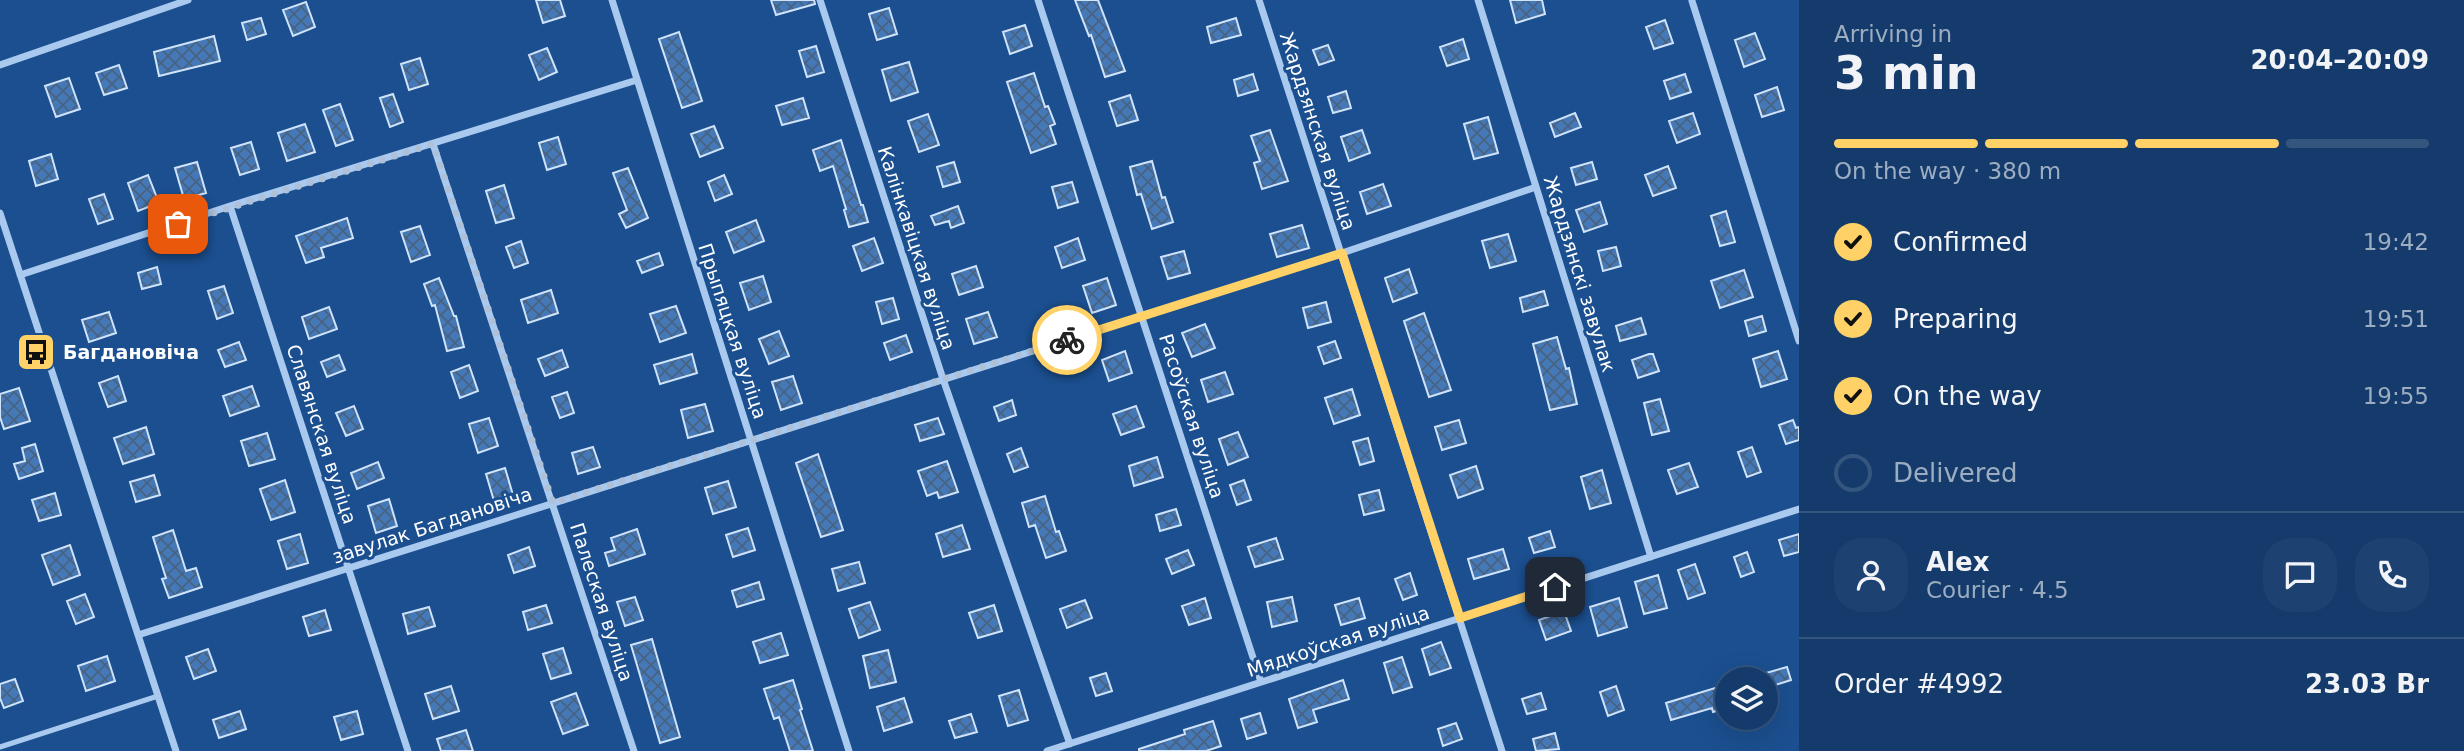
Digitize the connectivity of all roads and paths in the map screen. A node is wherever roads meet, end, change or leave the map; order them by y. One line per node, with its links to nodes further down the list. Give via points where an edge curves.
1 (188, 0): 8 (street)
2 (612, 0): 9 (street, Прыпяцкая вуліца)
3 (820, 0): 18 (street, Калінкавіцкая вуліца)
4 (1038, 0): 16 (street, Расоўская вуліца)
5 (1259, 0): 14 (street, Жардзянская вуліца)
6 (1478, 0): 11 (street, Жардзянскі завулак)
7 (1694, 0): 17 (street)
8 (0, 65)
9 (637, 80): 10 (street); 19 (street, Прыпяцкая вуліца)
10 (433, 144): 12 (street); 20 (street, Палеская вуліца)
11 (1536, 187): 14 (street, завулак Багдановіча); 22 (street, Жардзянскі завулак)
12 (230, 206): 15 (street); 23 (street, Славянская вуліца)
13 (0, 213): 15 (street)
14 (1342, 253): 16 (street, завулак Багдановіча); 24 (street, Жардзянская вуліца)
15 (20, 275): 25 (street)
16 (1143, 316): 18 (street, завулак Багдановіча); 26 (street, Расоўская вуліца)
17 (1799, 341)
18 (943, 379): 19 (street, завулак Багдановіча); 28 (street, Калінкавіцкая вуліца)
19 (751, 440): 20 (street, завулак Багдановіча); 33 (street, Прыпяцкая вуліца)
20 (553, 503): 23 (street, завулак Багдановіча); 32 (street, Палеская вуліца)
21 (1799, 509): 22 (street, Мядкоўская вуліца)
22 (1651, 557): 24 (street, Мядкоўская вуліца)
23 (349, 568): 25 (street, завулак Багдановіча); 31 (street, Славянская вуліца)
24 (1460, 618): 26 (street, Мядкоўская вуліца); 35 (street, Жардзянская вуліца)
25 (138, 635): 27 (street)
26 (1261, 682): 28 (street, Мядкоўская вуліца)
27 (158, 696): 29 (lane); 30 (street)
28 (1070, 744): 34 (street, Мядкоўская вуліца)
29 (0, 747)
30 (176, 751)
31 (408, 751)
32 (634, 751)
33 (849, 751)
34 (1047, 751)
35 (1502, 751)

